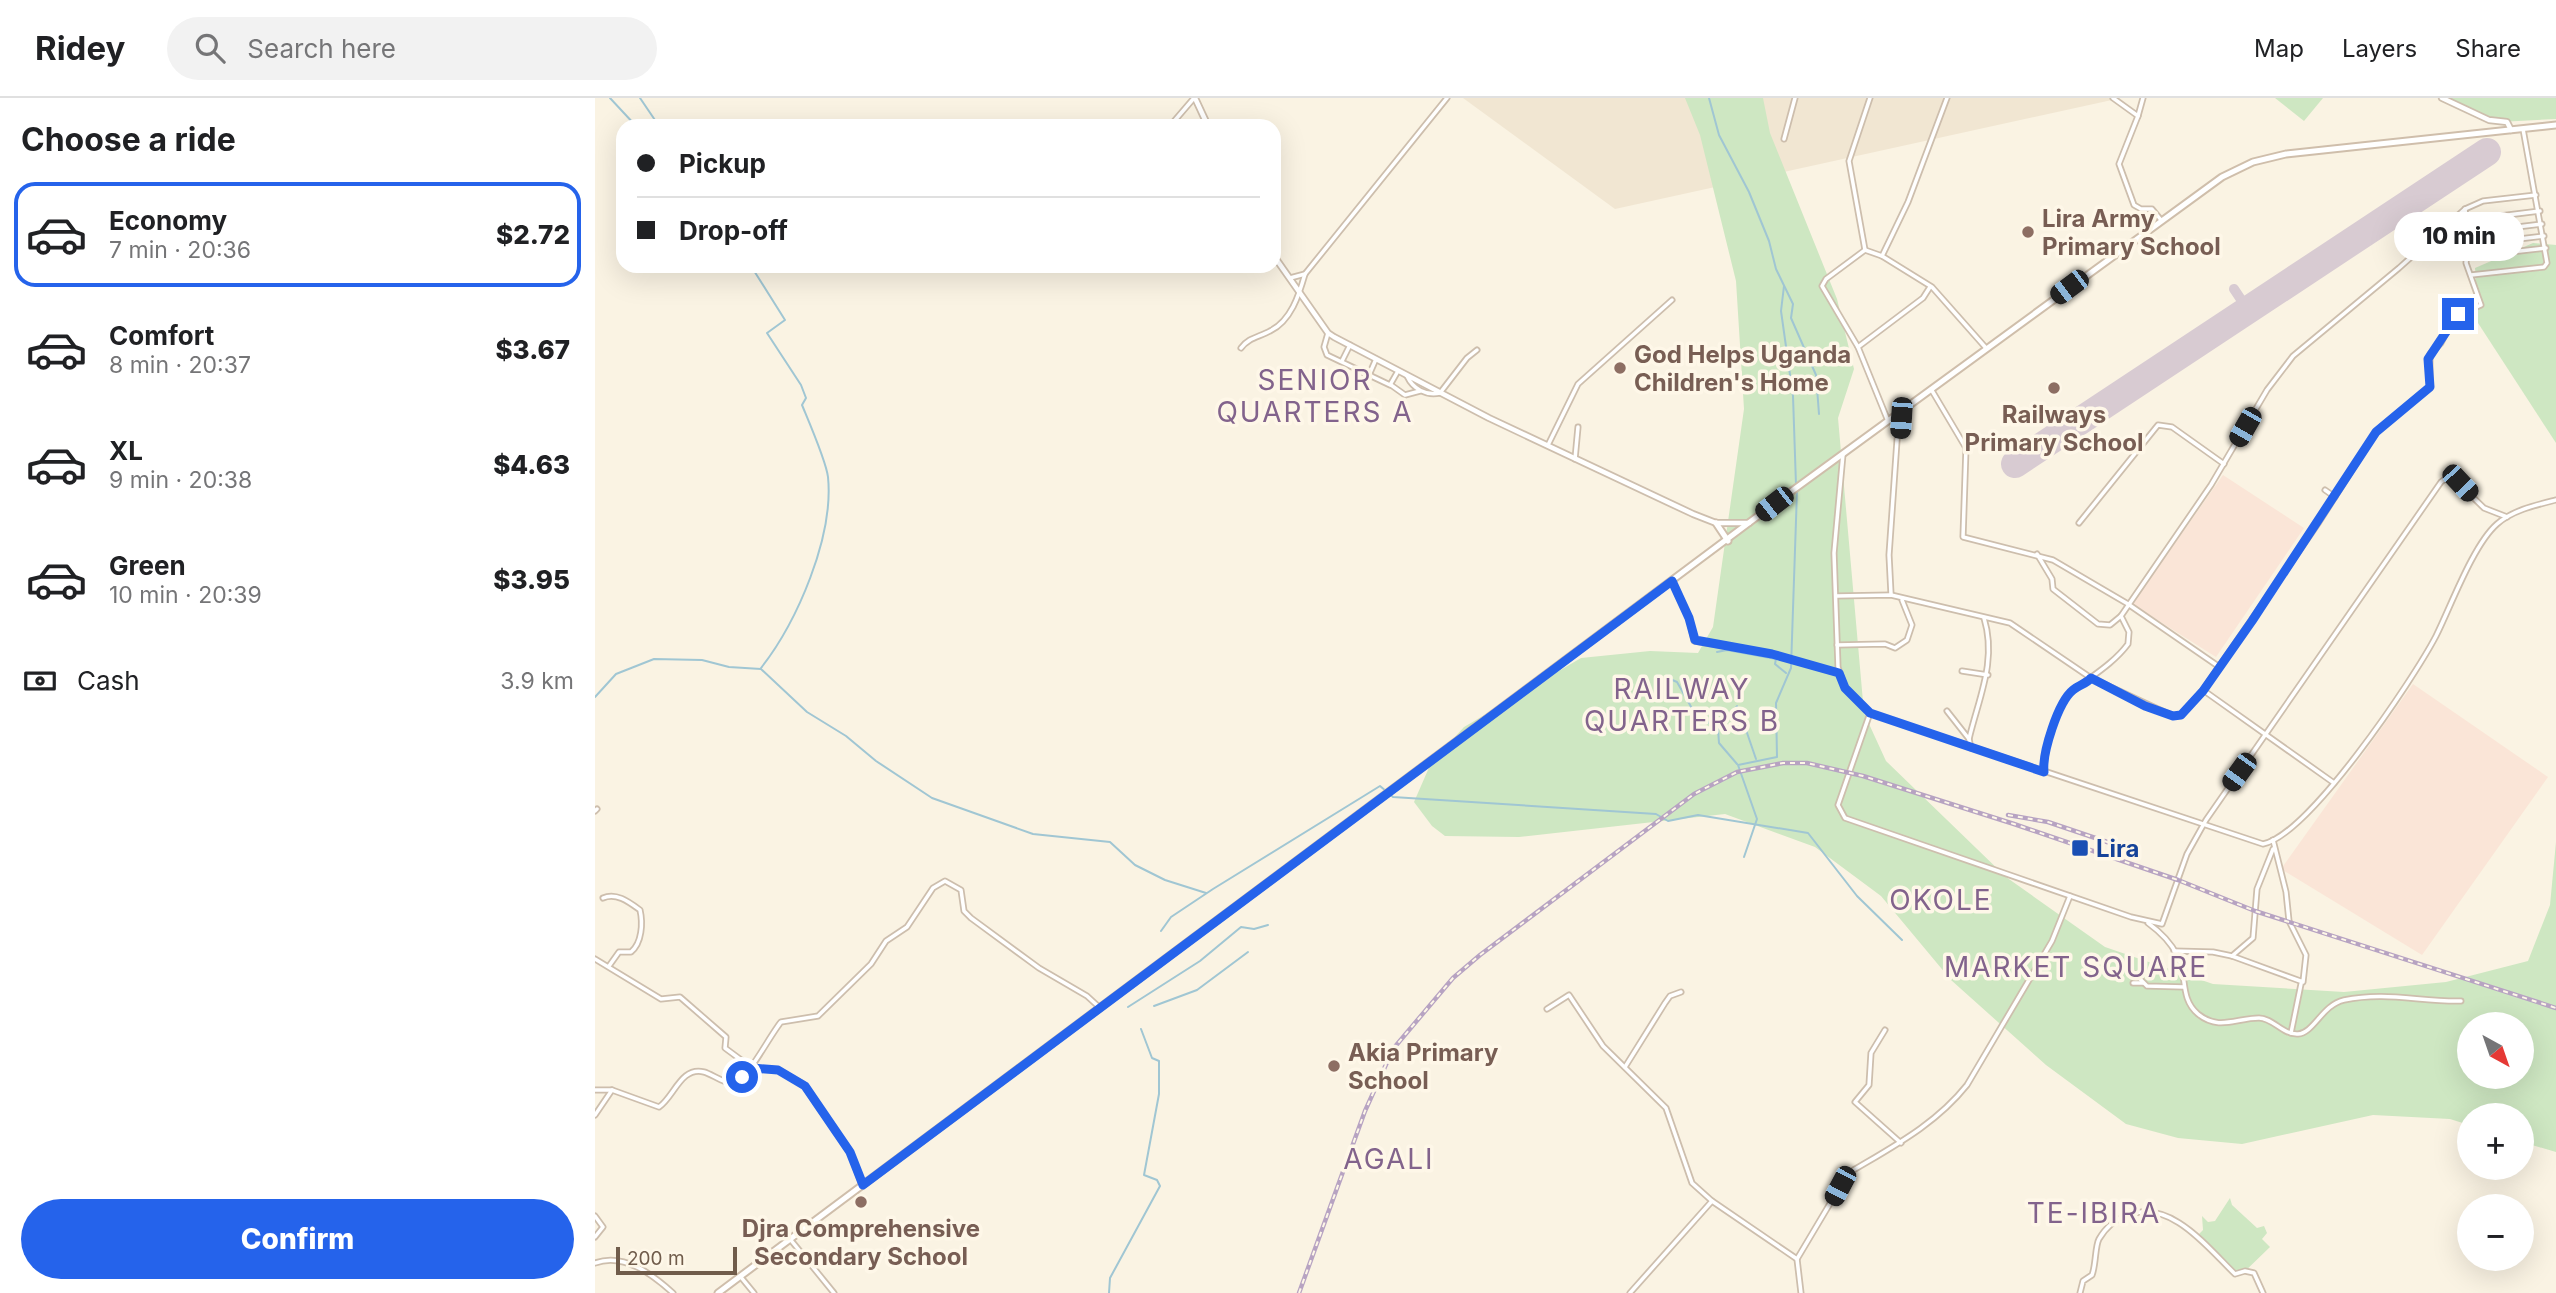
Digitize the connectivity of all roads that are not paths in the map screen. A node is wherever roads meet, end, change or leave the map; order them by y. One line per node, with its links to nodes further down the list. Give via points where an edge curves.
1 (1194, 98): 10 (street); 11 (street)
2 (1447, 98): 30 (street)
3 (1795, 98): 15 (street)
4 (1870, 98): 26 (street, via 1849,161)
5 (1947, 98): 27 (street, via 1908,202)
6 (2113, 98): 9 (street)
7 (2143, 98): 9 (street)
8 (2442, 98): 14 (street, via 2489,120 2507,122)
9 (2138, 116): 19 (street, via 2119,164 2134,205 2153,209)
10 (1176, 119)
11 (1204, 119)
12 (2556, 125): 13 (main road)
13 (2523, 129): 14 (main road); 16 (street)
14 (2511, 130): 19 (main road, via 2272,156 2222,177)
15 (1784, 139)
16 (2536, 195): 17 (street, via 2483,201); 18 (street)
17 (2465, 209): 20 (street); 57 (street, via 2293,356 2267,390)
18 (2540, 211): 20 (street); 21 (street)
19 (2161, 220): 40 (main road)
20 (2467, 220): 22 (street)
21 (2542, 224): 22 (street); 23 (street)
22 (2468, 233): 24 (street)
23 (2544, 236): 24 (street); 25 (street)
24 (2468, 245): 28 (street)
25 (2546, 248): 28 (street); 31 (street, via 2544,267)
26 (1865, 250): 27 (street); 38 (street, via 1822,286)
27 (1882, 256): 33 (street)
28 (2467, 257): 31 (street)
29 (1281, 266): 32 (street)
30 (1305, 274): 32 (street); 34 (street)
31 (2471, 275): 59 (street, via 2481,305 2454,317 2428,359 2430,387 2380,428)
32 (1290, 278): 34 (street)
33 (1930, 286): 38 (street, via 1923,298); 40 (street)
34 (1300, 293): 36 (street); 39 (street, via 1278,326)
35 (1672, 300): 54 (street, via 1578,384)
36 (1328, 333): 37 (street); 43 (street, via 1324,350)
37 (1350, 345): 42 (street); 43 (street)
38 (1858, 347): 52 (street)
39 (1241, 348)
40 (1986, 348): 48 (main road)
41 (1477, 350): 50 (street)
42 (1376, 359): 44 (street); 45 (street)
43 (1342, 361): 45 (street)
44 (1398, 371): 46 (street); 47 (street)
45 (1369, 375): 47 (street)
46 (1407, 376): 49 (street); 50 (street)
47 (1391, 385): 49 (street, via 1405,395)
48 (1931, 389): 51 (main road); 66 (street, via 1966,447 1963,537)
49 (1421, 391): 50 (street)
50 (1440, 393): 54 (street)
51 (1899, 412): 52 (main road); 68 (street, via 1889,555)
52 (1888, 421): 55 (main road)
53 (1578, 426): 56 (street)
54 (1547, 446): 56 (street)
55 (1843, 454): 63 (main road); 69 (street)
56 (1575, 459): 62 (street)
57 (2224, 464): 64 (street, via 2172,427 2158,425); 71 (street)
58 (2325, 490): 59 (street)
59 (2335, 497): 75 (street)
60 (2556, 499): 61 (street)
61 (2507, 517): 83 (street, via 2484,508 2450,475 2444,478); 87 (street, via 2480,545 2418,668)
62 (1716, 523): 63 (street); 65 (main road)
63 (1750, 523): 65 (main road)
64 (2079, 523)
65 (1728, 541): 67 (main road)
66 (2037, 554): 71 (street); 72 (street, via 2053,589 2098,624 2111,625)
67 (1672, 581): 77 (street, via 1695,640 1772,654); 105 (main road)
68 (1891, 595): 69 (street); 70 (street)
69 (1835, 596): 74 (street)
70 (1902, 600): 73 (street); 74 (street, via 1912,625 1907,640 1893,648 1885,644)
71 (2128, 604): 72 (street); 75 (street)
72 (2121, 616): 79 (street, via 2129,632 2128,644)
73 (1984, 618): 78 (street, via 1989,637); 79 (street, via 2016,626)
74 (1837, 645): 77 (street)
75 (2218, 666): 80 (street)
76 (1962, 671): 78 (street)
77 (1839, 673): 82 (street, via 1845,688)
78 (1988, 675): 84 (street)
79 (2091, 678): 80 (street, via 2173,716 2181,715); 86 (street, via 2071,692 2056,718 2043,757)
80 (2203, 691): 83 (street)
81 (1947, 711): 84 (street)
82 (1870, 713): 85 (street); 91 (street, via 1838,805 1845,818)
83 (2266, 734): 87 (street); 88 (street)
84 (1969, 739): 85 (street)
85 (1971, 748): 86 (street)
86 (2044, 772): 88 (street)
87 (2334, 783): 89 (street)
88 (2204, 825): 89 (street, via 2259,843); 93 (street, via 2187,854 2164,921)
89 (2273, 840): 90 (street)
90 (2274, 847): 95 (street, via 2257,888 2253,938); 101 (street, via 2289,921 2306,955)
91 (2070, 896): 93 (street); 116 (street, via 2052,941 1967,1085 1941,1114)
92 (603, 898): 97 (street, via 617,897 641,912 636,948 619,952)
93 (2147, 922): 94 (street)
94 (2174, 951): 95 (street); 102 (street)
95 (2231, 956): 101 (street)
96 (595, 959): 97 (street)
97 (609, 966): 112 (street, via 661,999 682,999 723,1033 728,1053)
98 (2134, 974): 100 (street)
99 (2133, 983): 100 (street)
100 (2143, 983): 102 (street)
101 (2301, 983): 107 (street)
102 (2184, 987): 109 (street, via 2189,1003 2209,1020 2234,1023 2261,1018)
103 (1681, 992): 111 (street, via 1665,1003)
104 (2461, 1001): 110 (street, via 2385,995 2343,1001 2326,1008 2305,1032)
105 (1099, 1007): 112 (street, via 971,918 964,911 961,890 945,881 933,888 907,927 886,941 871,964 818,1016 781,1022); 117 (main road)
106 (1547, 1009): 111 (street, via 1569,995 1594,1034)
107 (2290, 1027): 109 (street); 110 (street)
108 (1885, 1030): 116 (street, via 1874,1045 1869,1085 1855,1102)
109 (2284, 1031): 110 (street)
110 (2291, 1033)
111 (1625, 1067): 118 (street, via 1666,1108 1692,1183)
112 (752, 1068): 114 (street, via 734,1083 706,1072 692,1073 659,1107); 117 (street, via 778,1070 805,1086 850,1152)
113 (595, 1090): 114 (street)
114 (612, 1090): 115 (street)
115 (595, 1115)
116 (1901, 1143): 122 (street, via 1848,1175)
117 (863, 1185): 121 (main road)
118 (1712, 1201): 122 (street); 129 (street)
119 (595, 1216): 120 (street, via 603,1227)
120 (595, 1237)
121 (790, 1239): 124 (main road); 128 (street)
122 (1797, 1259): 130 (street)
123 (595, 1263): 125 (street, via 635,1265)
124 (740, 1276): 126 (main road); 127 (street)
125 (673, 1293)
126 (718, 1293)
127 (754, 1293)
128 (834, 1293)
129 (1630, 1293)
130 (1801, 1293)
131 (2080, 1293): 132 (street, via 2083,1281 2092,1275 2099,1239 2115,1221 2140,1210 2160,1213 2184,1226 2235,1274 2254,1273)
132 (2263, 1293)

